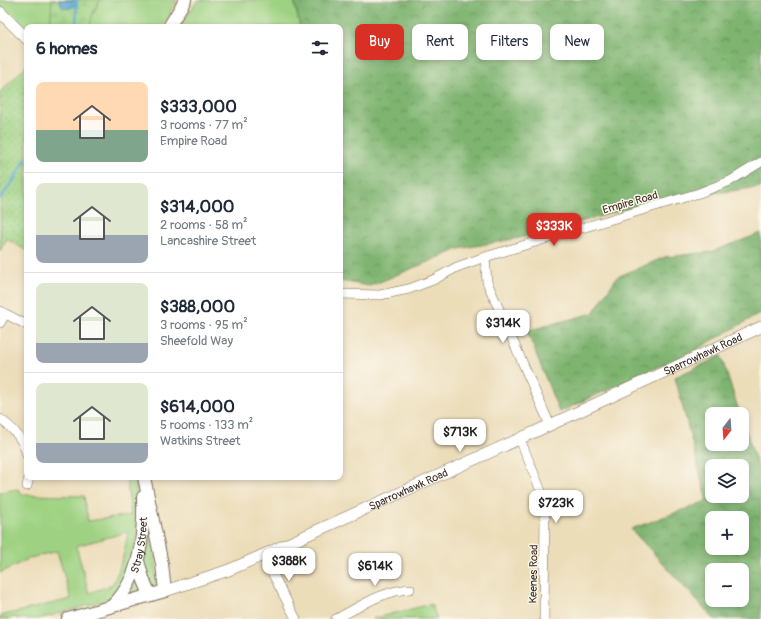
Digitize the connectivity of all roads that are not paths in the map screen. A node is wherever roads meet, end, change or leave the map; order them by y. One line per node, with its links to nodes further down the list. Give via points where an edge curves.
1 (185, 0): 3 (main road)
2 (0, 12): 4 (street)
3 (171, 24)
4 (24, 36)
5 (761, 162): 6 (street, Empire Road, via 722,185 687,198)
6 (485, 257): 7 (street, Empire Road, via 409,289 380,295); 13 (street, via 487,282)
7 (343, 294)
8 (3, 313): 9 (street); 10 (street)
9 (0, 324)
10 (24, 324)
11 (761, 327): 13 (street, Sparrowhawk Road)
12 (0, 419): 15 (street, via 10,426)
13 (550, 425): 14 (street, Sparrowhawk Road)
14 (520, 439): 18 (street, Sparrowhawk Road); 27 (street, Keenes Road, via 541,491 545,509)
15 (24, 448)
16 (143, 480): 19 (main road, Stray Street, via 142,536)
17 (144, 480): 21 (main road, Stray Street, via 162,564)
18 (263, 555): 21 (street, Sparrowhawk Road, via 229,570); 25 (street)
19 (138, 559): 22 (main road); 23 (main road, Stray Street, via 128,586)
20 (410, 589): 26 (street, via 370,600)
21 (165, 591): 22 (main road, Sparrowhawk Road)
22 (150, 595): 23 (main road, Sparrowhawk Road)
23 (112, 606): 24 (main road, Sparrowhawk Road)
24 (68, 619)
25 (296, 619)
26 (336, 619)
27 (544, 619)

